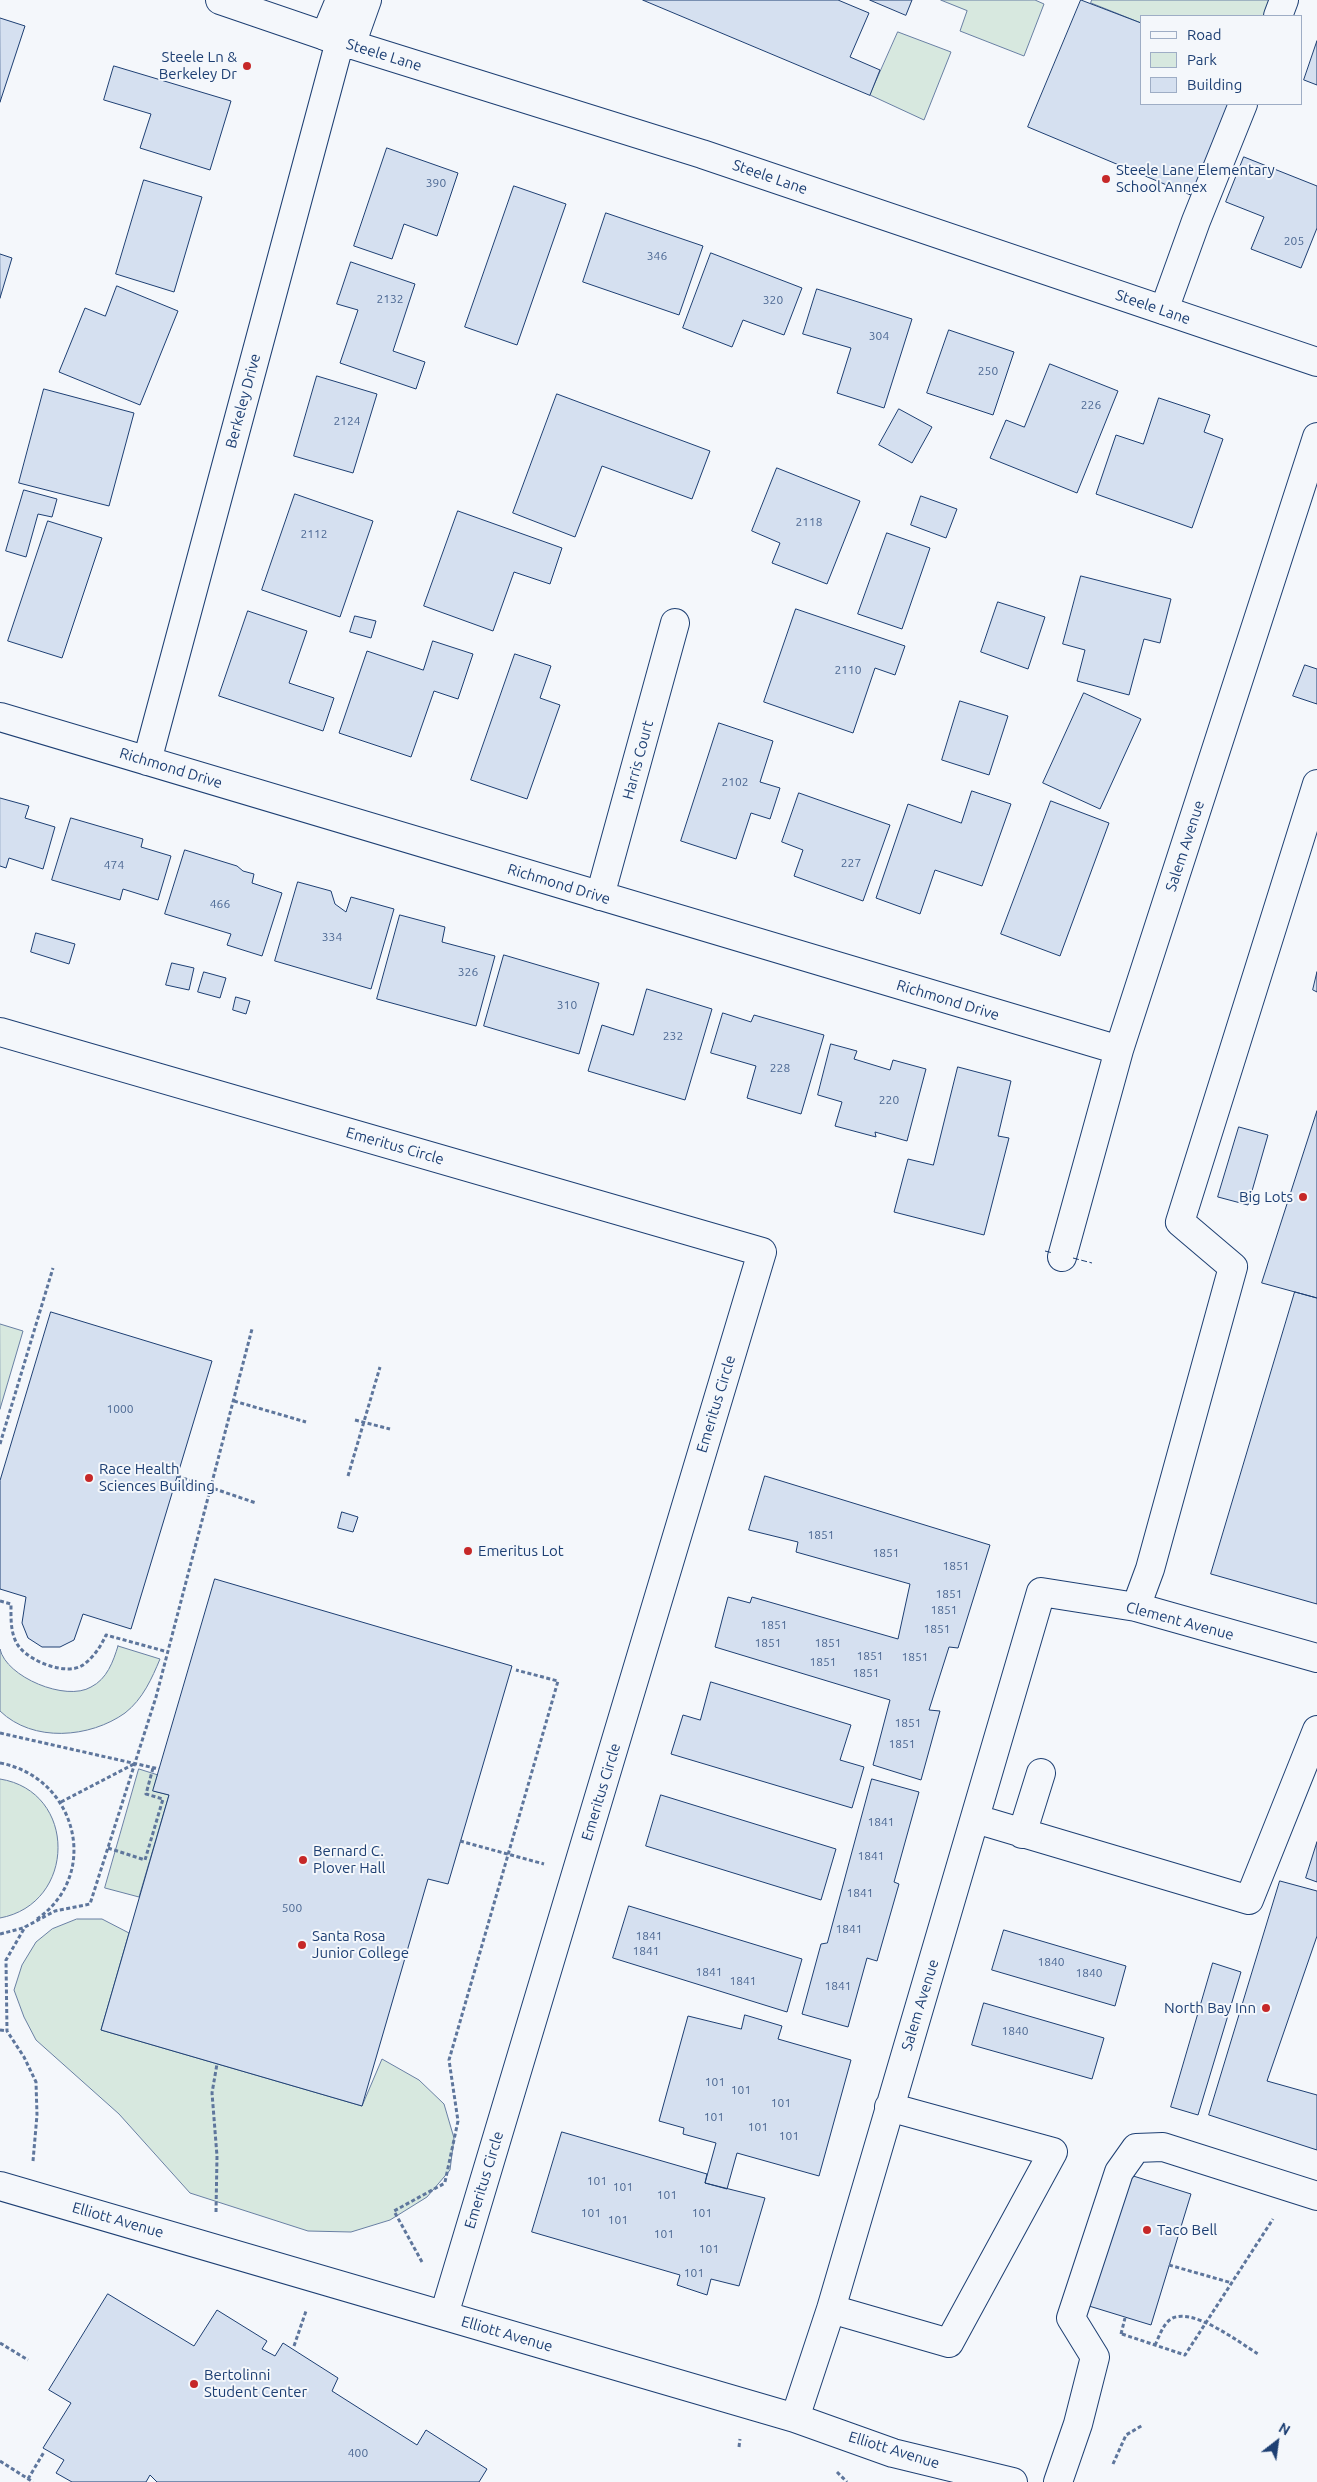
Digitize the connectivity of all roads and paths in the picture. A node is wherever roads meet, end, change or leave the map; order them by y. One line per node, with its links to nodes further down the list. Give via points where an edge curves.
1 (220, 0): 6 (street, Steele Lane)
2 (340, 0): 6 (street)
3 (367, 0): 6 (street)
4 (1284, 0): 5 (street)
5 (1278, 15)
6 (338, 41): 8 (street, Steele Lane, via 702,154); 13 (street, Berkeley Drive)
7 (1243, 105): 8 (street)
8 (1164, 310): 9 (street, Steele Lane)
9 (1317, 362)
10 (1317, 437): 17 (street, Salem Avenue)
11 (675, 623): 15 (street, Harris Court)
12 (0, 717): 13 (street, Richmond Drive)
13 (147, 761): 15 (street, Richmond Drive)
14 (1317, 784): 34 (street, via 1180,1222 1233,1267 1150,1568)
15 (600, 896): 17 (street, Richmond Drive)
16 (0, 1032): 51 (street, Emeritus Circle, via 762,1252)
17 (1119, 1050): 18 (street, Salem Avenue)
18 (1062, 1257)
19 (53, 1268): 27 (path)
20 (252, 1329): 22 (path)
21 (380, 1367): 25 (path)
22 (234, 1401): 24 (path); 30 (path)
23 (355, 1420): 25 (path)
24 (306, 1422)
25 (364, 1422): 26 (path); 29 (path)
26 (390, 1429)
27 (0, 1444)
28 (177, 1476): 30 (path)
29 (348, 1476)
30 (211, 1487): 31 (path); 35 (path)
31 (256, 1503)
32 (1041, 1592): 34 (street, Clement Avenue); 46 (street, Salem Avenue)
33 (0, 1601): 35 (path, via 11,1604 11,1628 20,1648 36,1661 60,1669 82,1666 101,1647 106,1635)
34 (1136, 1607): 36 (street, Clement Avenue)
35 (168, 1652): 41 (path)
36 (1317, 1658)
37 (516, 1670): 50 (path, via 558,1681)
38 (1317, 1730): 47 (street, via 1249,1900)
39 (0, 1733): 41 (path)
40 (0, 1763): 45 (path, via 16,1766 42,1780)
41 (135, 1764): 42 (path); 45 (path); 49 (path)
42 (153, 1768): 43 (path); 49 (path, via 146,1794 163,1799 145,1860)
43 (159, 1769)
44 (1041, 1773): 47 (street)
45 (61, 1802): 52 (path, via 72,1829 74,1859 65,1886 48,1911)
46 (976, 1819): 47 (street); 59 (street, Salem Avenue)
47 (1022, 1834)
48 (460, 1841): 50 (path)
49 (108, 1848): 52 (path, via 90,1904 56,1911)
50 (509, 1854): 51 (path); 60 (path, via 449,2060 458,2121)
51 (576, 1872): 70 (street, Emeritus Circle)
52 (25, 1927): 53 (path); 54 (path)
53 (0, 1934)
54 (6, 1960): 55 (path); 57 (path)
55 (0, 1963)
56 (0, 2030): 57 (path)
57 (7, 2031): 64 (path, via 36,2082 37,2115)
58 (217, 2064): 65 (path, via 212,2093 217,2206)
59 (889, 2107): 69 (street, Salem Avenue); 69 (street, via 1053,2152 949,2343)
60 (445, 2183): 62 (path); 66 (path, via 394,2211)
61 (0, 2186): 64 (street, Elliott Avenue)
62 (446, 2191)
63 (1305, 2191): 68 (path); 71 (street, via 1163,2147 1136,2148 1119,2172)
64 (30, 2194): 65 (street, Elliott Avenue)
65 (210, 2247): 70 (street, Elliott Avenue)
66 (422, 2262)
67 (1169, 2265): 68 (path)
68 (1232, 2283): 73 (path)
69 (831, 2309): 79 (street, Salem Avenue)
70 (444, 2315): 79 (street, Elliott Avenue)
71 (1071, 2318): 74 (path); 89 (street, via 1095,2357 1078,2424)
72 (1125, 2318): 74 (path)
73 (1206, 2323): 76 (path, via 1179,2316 1170,2319); 76 (path, via 1185,2355); 77 (path)
74 (1121, 2334): 76 (path)
75 (0, 2343): 78 (path)
76 (1155, 2346)
77 (1258, 2354)
78 (28, 2360)
79 (795, 2418): 88 (street, Elliott Avenue, via 893,2453)
80 (1143, 2425): 83 (path, via 1126,2435)
81 (44, 2452): 85 (path)
82 (0, 2461): 85 (path)
83 (1113, 2464)
84 (832, 2467): 87 (path)
85 (28, 2479): 86 (path)
86 (33, 2482)
87 (847, 2482)
88 (1011, 2482)
89 (1058, 2482)

